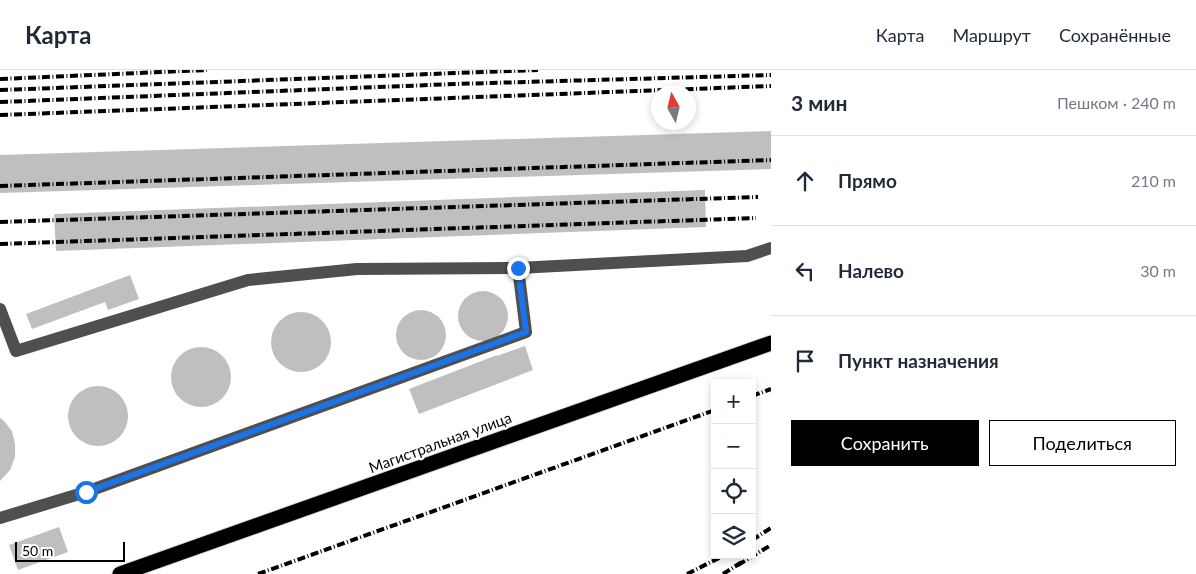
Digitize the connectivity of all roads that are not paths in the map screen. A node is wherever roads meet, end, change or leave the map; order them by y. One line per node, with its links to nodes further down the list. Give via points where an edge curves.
1 (771, 248): 2 (lane, via 747,256)
2 (518, 268): 3 (lane, via 357,269 248,280 16,351); 5 (lane, via 526,332 86,492)
3 (0, 309)
4 (771, 343): 6 (highway, Магистральная улица)
5 (0, 518)
6 (120, 574)

